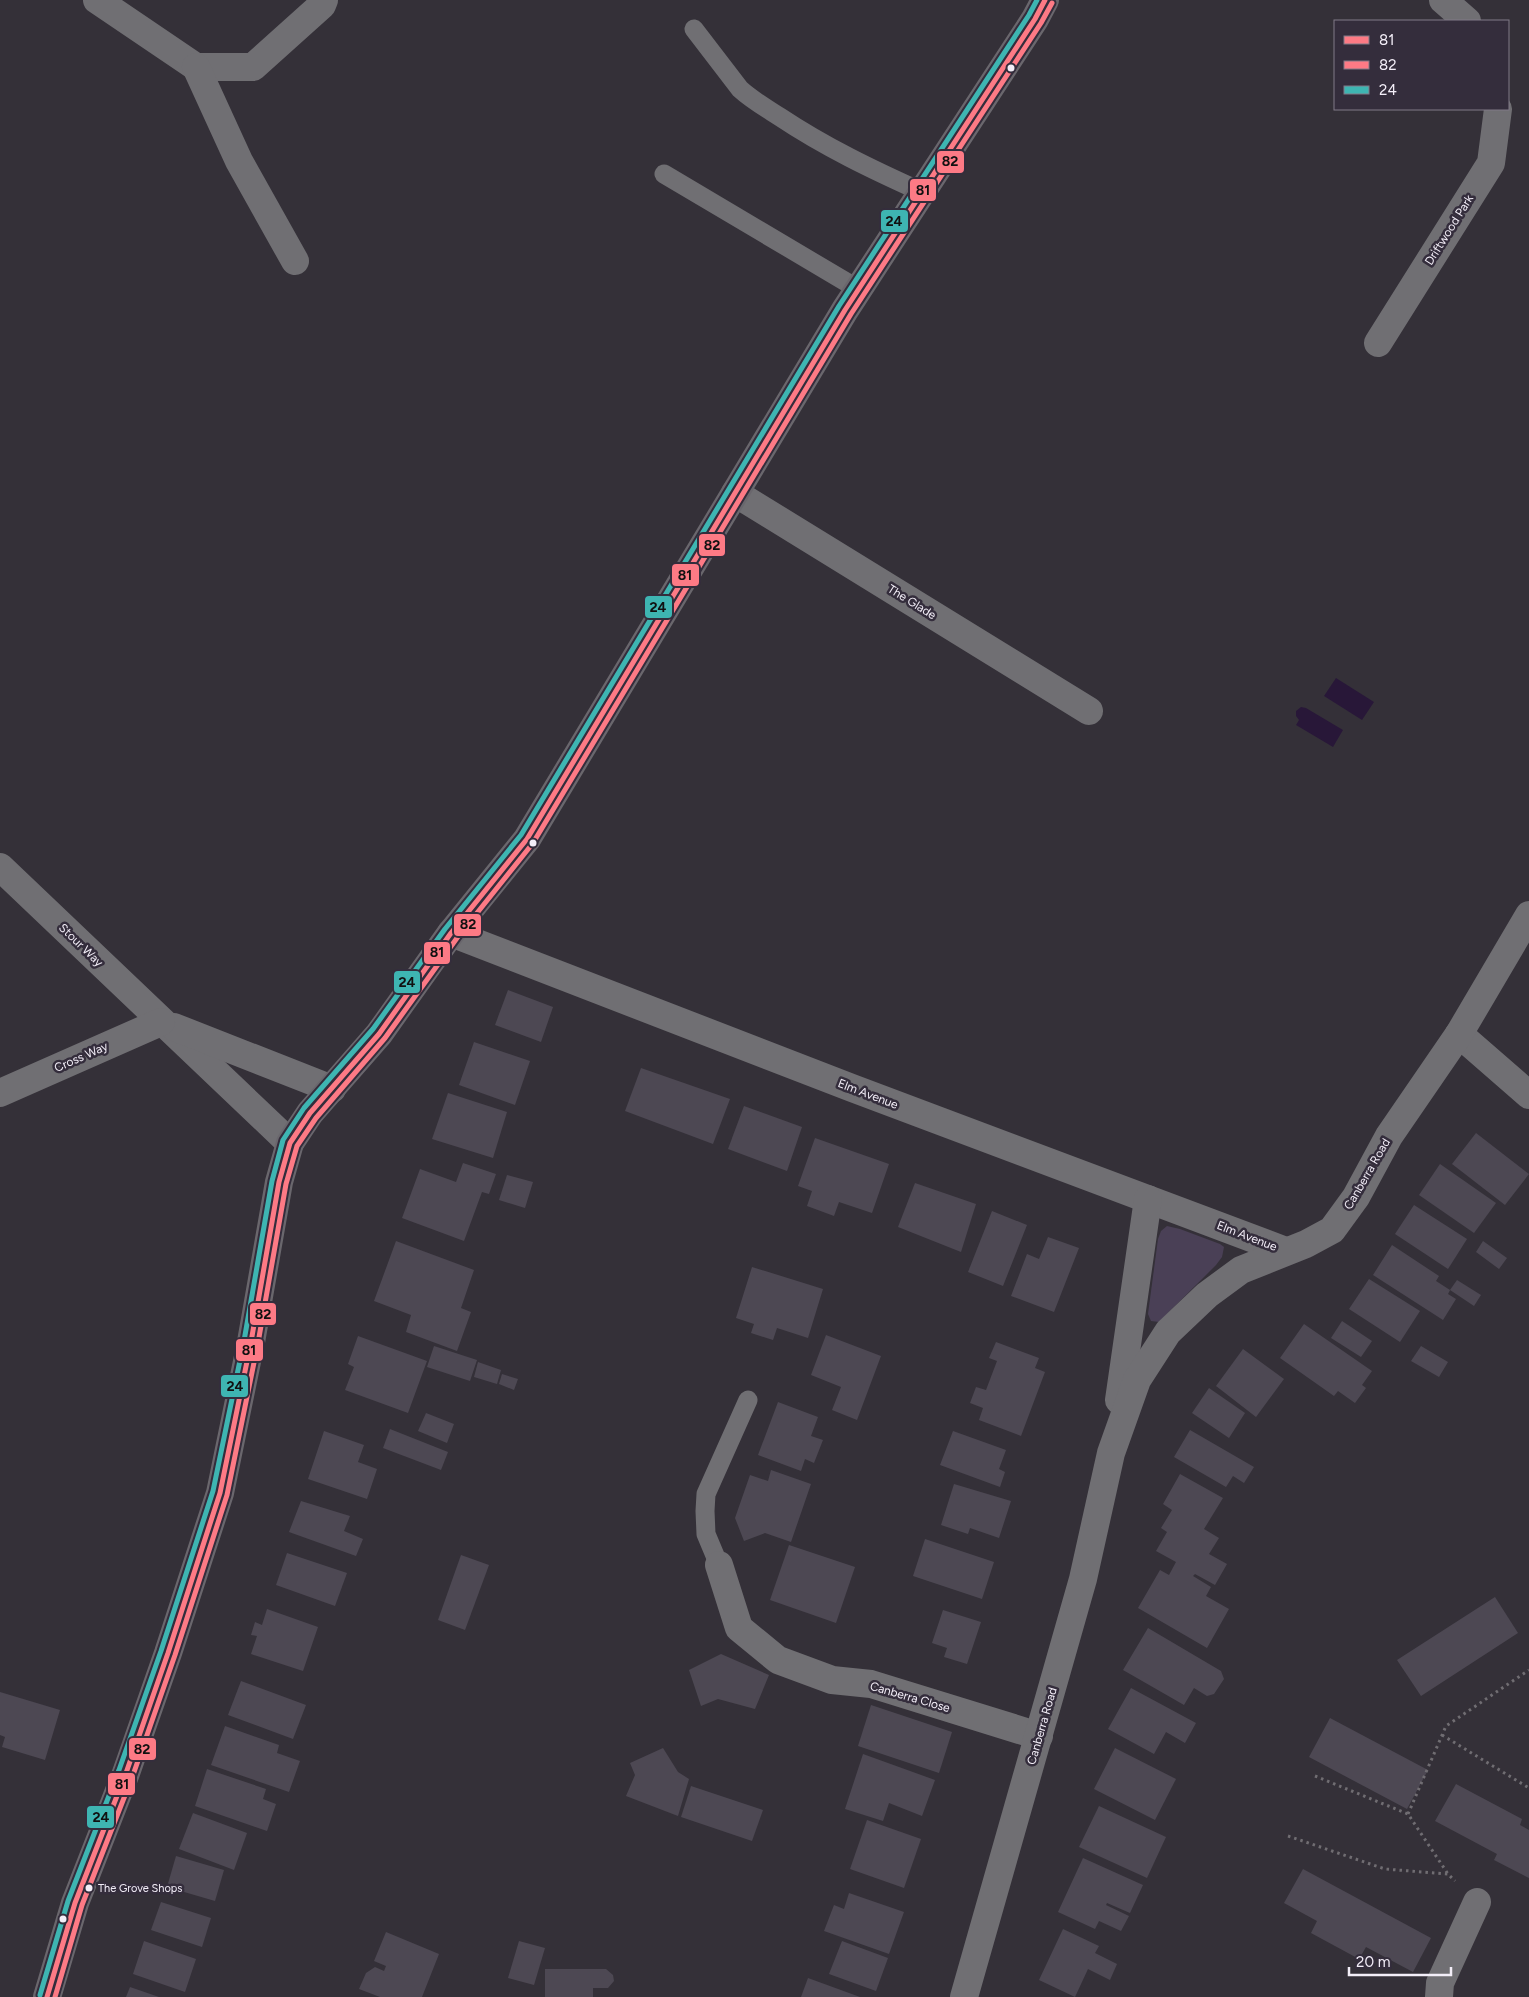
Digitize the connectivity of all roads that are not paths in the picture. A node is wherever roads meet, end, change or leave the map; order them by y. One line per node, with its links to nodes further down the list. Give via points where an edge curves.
1 (97, 0): 7 (street)
2 (324, 0): 7 (street, via 253,68)
3 (1045, 0): 10 (street)
4 (1443, 0): 5 (street)
5 (1466, 20)
6 (694, 29): 10 (lane, via 749,97 843,154)
7 (196, 67): 11 (street, via 239,161)
8 (1498, 110): 13 (street, Driftwood Park, via 1491,163)
9 (664, 174): 12 (lane)
10 (922, 192): 12 (street)
11 (295, 261)
12 (858, 289): 14 (street)
13 (1378, 343)
14 (735, 493): 15 (street, The Glade); 18 (street, via 527,839)
15 (1088, 711)
16 (0, 867): 19 (street, Stour Way)
17 (1529, 914): 20 (street, Canberra Road)
18 (451, 933): 21 (street, via 379,1034); 25 (street, Elm Avenue)
19 (161, 1022): 21 (street, Stour Way); 22 (street, Cross Way); 24 (street, Stour Way)
20 (1459, 1034): 23 (street); 26 (street, Canberra Road, via 1389,1136 1356,1197 1332,1230)
21 (332, 1089): 24 (street, via 310,1113)
22 (0, 1093)
23 (1529, 1095)
24 (290, 1143): 32 (street, via 279,1182 220,1494 126,1773 75,1903)
25 (1148, 1198): 26 (street, Elm Avenue); 28 (street, Canberra Road)
26 (1286, 1251): 28 (street, Canberra Road, via 1241,1270 1207,1295 1168,1332 1137,1380)
27 (748, 1400): 29 (lane, via 706,1494 706,1534)
28 (1111, 1453): 30 (street, Canberra Road, via 1083,1579)
29 (719, 1565): 30 (street, Canberra Close, via 739,1628 778,1660 832,1680 871,1684)
30 (1039, 1736): 33 (street, Canberra Road)
31 (1477, 1902): 34 (street, via 1440,1983)
32 (47, 1997)
33 (964, 1997)
34 (1439, 1997)

